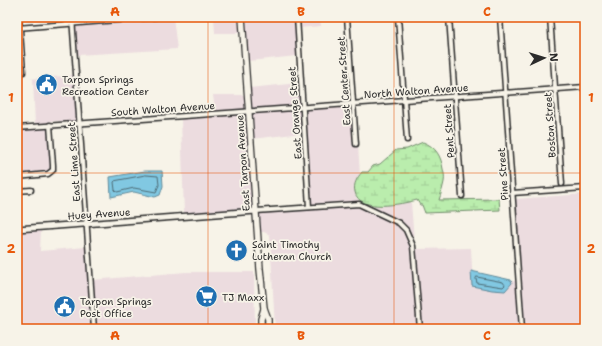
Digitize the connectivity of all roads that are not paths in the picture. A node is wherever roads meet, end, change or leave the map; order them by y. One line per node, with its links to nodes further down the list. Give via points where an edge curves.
1 (19, 17): 13 (street)
2 (72, 17): 12 (street, East Lime Street)
3 (155, 17): 11 (street)
4 (242, 17): 22 (main road, East Tarpon Avenue)
5 (297, 17): 21 (street, East Orange Street)
6 (347, 17): 20 (street, East Center Street)
7 (398, 17): 19 (street)
8 (449, 17): 18 (street, Pent Street)
9 (500, 17): 17 (street, Pine Street)
10 (550, 17): 16 (street, Boston Street)
11 (122, 18): 12 (street)
12 (72, 24): 13 (street); 23 (street, East Lime Street)
13 (19, 28): 14 (street)
14 (23, 72)
15 (585, 87): 16 (street, North Walton Avenue)
16 (555, 89): 17 (street, North Walton Avenue); 29 (street, Boston Street)
17 (505, 93): 18 (street, North Walton Avenue); 33 (street, Pine Street)
18 (454, 96): 19 (street, North Walton Avenue); 34 (street, Pent Street)
19 (404, 100): 20 (street, North Walton Avenue); 26 (street)
20 (353, 103): 21 (street, North Walton Avenue); 27 (street, East Center Street)
21 (303, 107): 22 (street, North Walton Avenue); 35 (street, East Orange Street)
22 (248, 111): 23 (street, South Walton Avenue); 36 (main road, East Tarpon Avenue)
23 (79, 123): 24 (street, South Walton Avenue); 37 (street, East Lime Street)
24 (50, 125): 25 (street, South Walton Avenue); 28 (street, via 53,170 48,174)
25 (17, 128)
26 (407, 140)
27 (356, 144)
28 (17, 176)
29 (562, 184)
30 (585, 188): 33 (street)
31 (31, 190): 32 (street)
32 (17, 192)
33 (512, 193): 44 (street, Pine Street)
34 (462, 196)
35 (309, 207): 36 (street); 43 (street, via 359,204 397,222 405,229 414,248)
36 (256, 211): 37 (street, Huey Avenue); 39 (main road, East Tarpon Avenue)
37 (86, 224): 38 (street, Huey Avenue); 40 (street, East Lime Street)
38 (17, 229)
39 (264, 308): 41 (main road, East Tarpon Avenue, via 260,319); 42 (main road, East Tarpon Avenue)
40 (94, 329)
41 (261, 329)
42 (268, 329)
43 (420, 329)
44 (522, 329)

